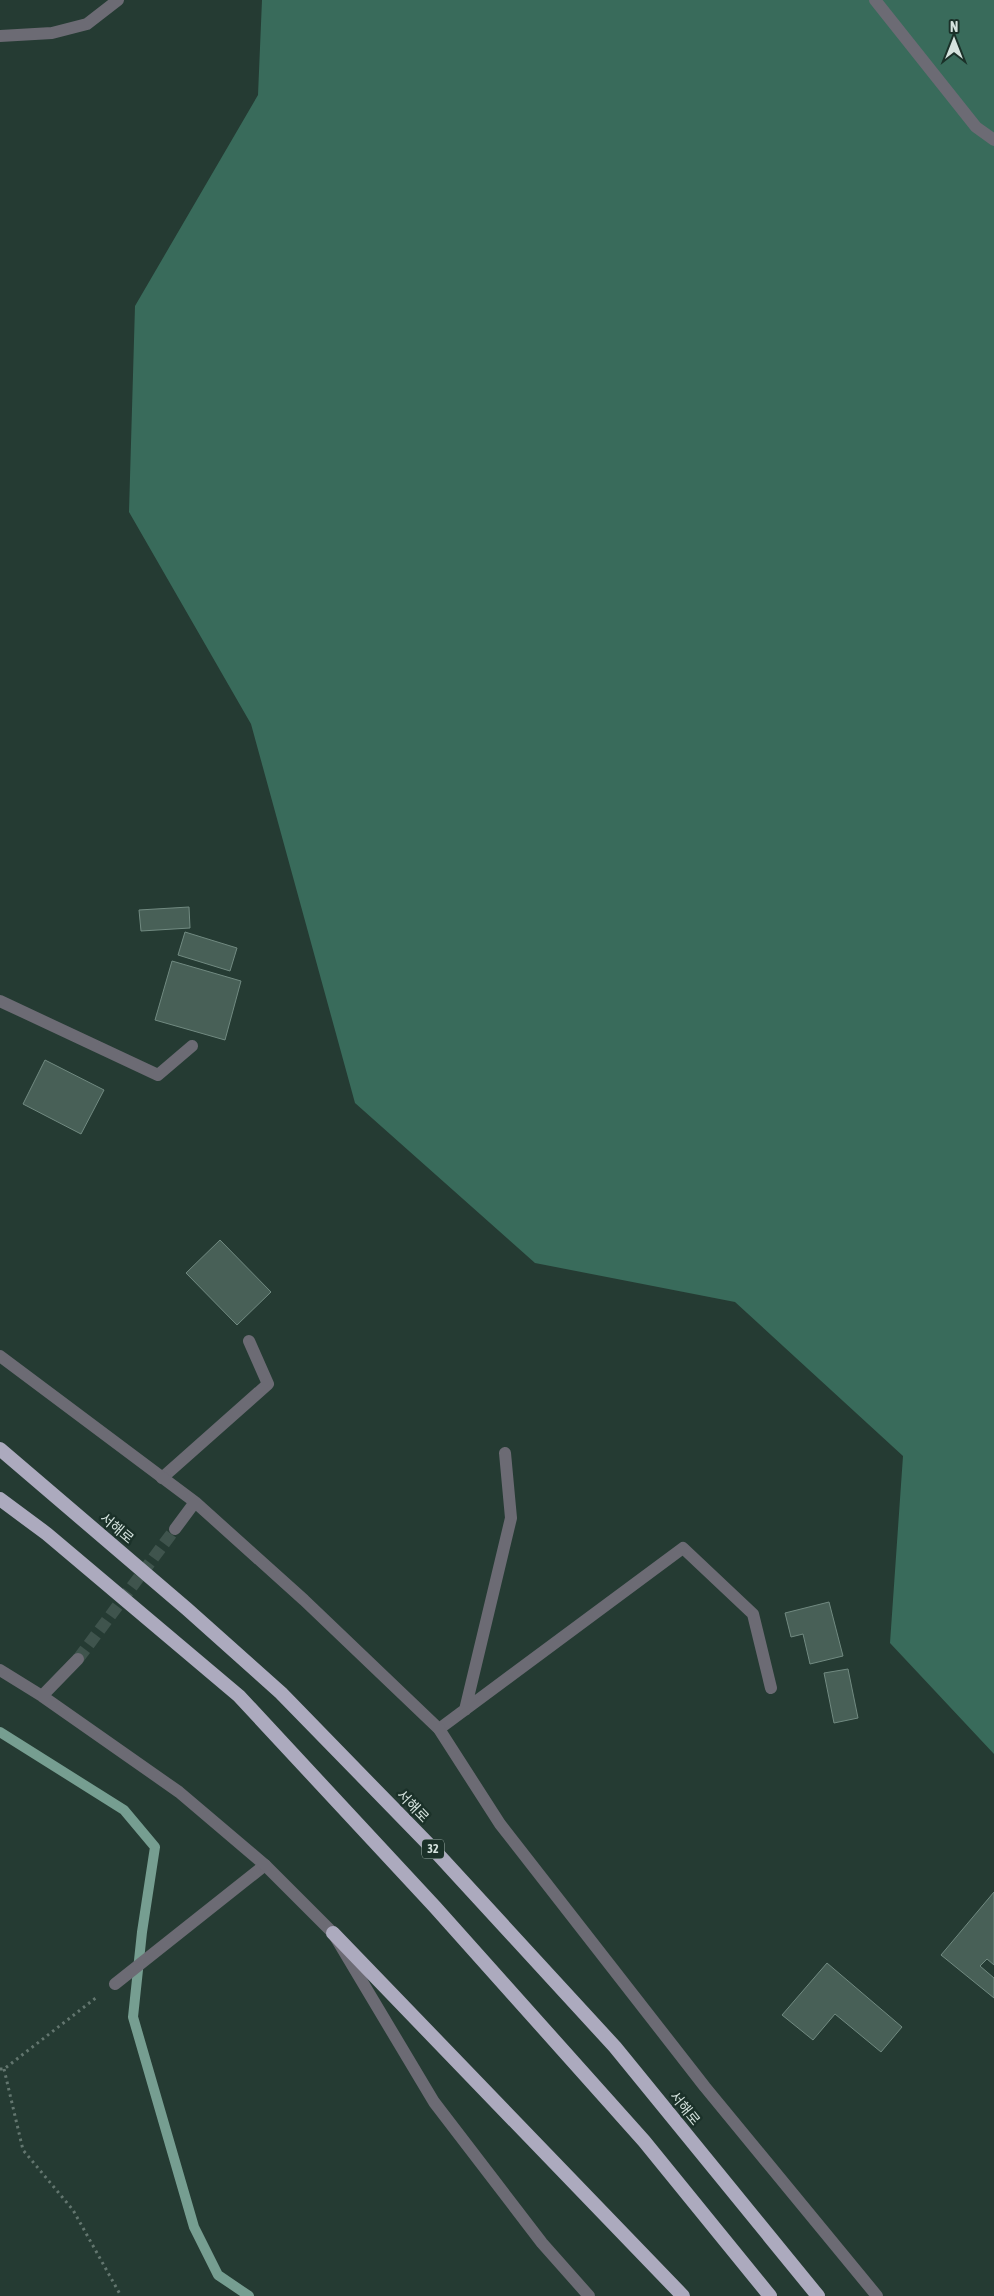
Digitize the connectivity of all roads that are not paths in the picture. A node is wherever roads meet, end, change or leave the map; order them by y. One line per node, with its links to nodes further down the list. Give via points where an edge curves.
1 (118, 0): 3 (street, via 87,24 52,33)
2 (875, 0): 4 (street, via 976,127)
3 (0, 36)
4 (994, 140)
5 (0, 1001): 6 (street, via 158,1075)
6 (192, 1046)
7 (249, 1341): 11 (street, via 268,1384)
8 (0, 1356): 11 (street)
9 (0, 1449): 27 (highway, 서해로 / 32, via 281,1693 428,1844 615,2047)
10 (505, 1453): 19 (street, via 511,1518)
11 (162, 1478): 13 (street)
12 (0, 1499): 26 (highway, via 47,1534 239,1696 435,1907 631,2126)
13 (195, 1502): 14 (street); 20 (street)
14 (175, 1529)
15 (78, 1659): 18 (street)
16 (0, 1670): 18 (street)
17 (771, 1688): 19 (street, via 753,1614 683,1548)
18 (42, 1696): 21 (street, via 179,1792)
19 (465, 1710): 20 (street)
20 (439, 1729): 28 (street, via 500,1824 705,2087)
21 (265, 1865): 22 (street); 23 (street)
22 (333, 1933): 24 (street, via 434,2102 542,2243); 25 (highway)
23 (115, 1984)
24 (589, 2296)
25 (683, 2296)
26 (770, 2296)
27 (818, 2296)
28 (877, 2296)

